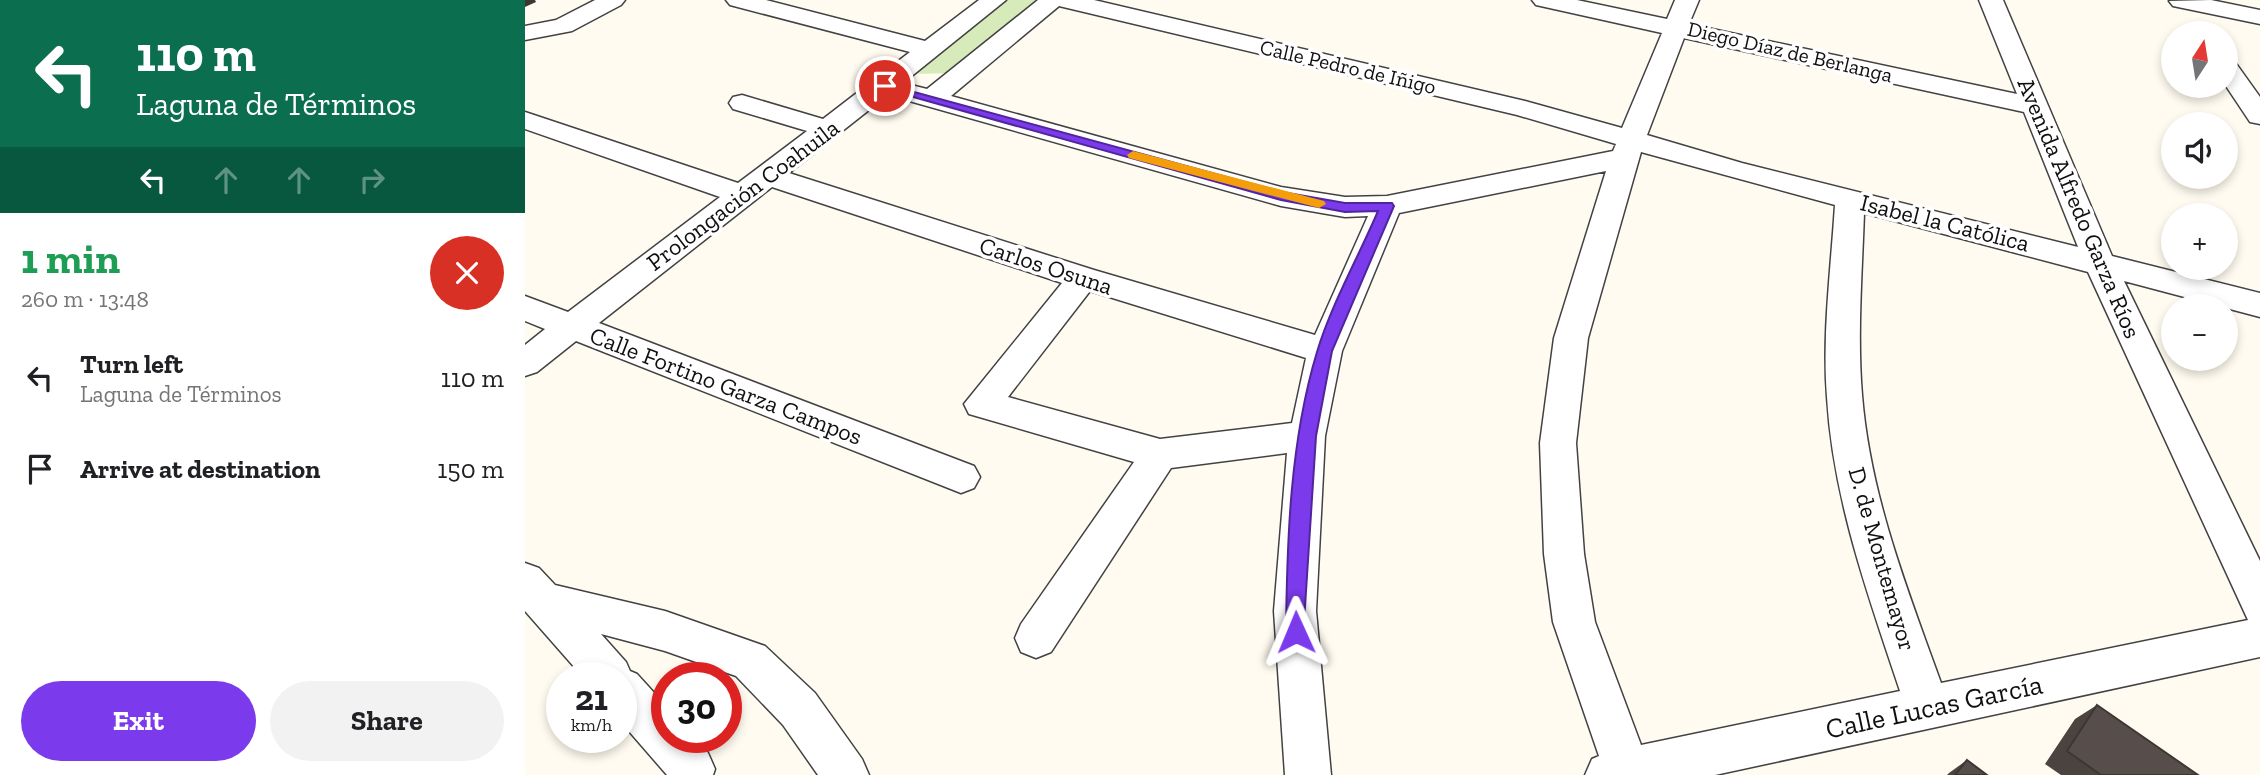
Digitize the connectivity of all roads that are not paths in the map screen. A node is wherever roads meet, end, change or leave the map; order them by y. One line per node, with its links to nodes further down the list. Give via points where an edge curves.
1 (614, 0): 13 (street, via 563,26)
2 (739, 0): 14 (street)
3 (994, 0): 14 (street, Prolongación Coahuila)
4 (1052, 0): 17 (street)
5 (1064, 0): 23 (street, Calle Pedro de Iñigo, via 1525,109)
6 (1544, 0): 12 (street, Diego Díaz de Berlanga)
7 (1687, 0): 12 (street)
8 (1991, 0): 19 (street, Avenida Alfredo Garza Ríos)
9 (2180, 1): 10 (street); 11 (street)
10 (2260, 17)
11 (2194, 21)
12 (1676, 27): 19 (street, Diego Díaz de Berlanga); 23 (street)
13 (525, 33)
14 (930, 50): 16 (street, Prolongación Coahuila)
15 (2238, 84): 20 (street)
16 (885, 86): 17 (street); 22 (street, Prolongación Coahuila)
17 (931, 99): 27 (street, via 1281,196 1345,207)
18 (742, 103): 22 (street)
19 (2035, 106): 28 (street, Avenida Alfredo Garza Ríos)
20 (2260, 116)
21 (525, 120): 25 (street)
22 (829, 129): 24 (street, Prolongación Coahuila)
23 (1627, 149): 26 (street, Isabel la Católica); 27 (street); 46 (street, via 1571,338 1558,443 1564,554 1574,622)
24 (768, 176): 25 (street, Prolongación Coahuila); 29 (street, Carlos Osuna)
25 (744, 195): 32 (street, Prolongación Coahuila)
26 (1850, 199): 28 (street, Isabel la Católica); 44 (street, D. de Montemayor, via 1843,351 1850,441 1884,582)
27 (1387, 206): 33 (street)
28 (2100, 264): 30 (street, Isabel la Católica); 39 (street, Avenida Alfredo Garza Ríos)
29 (1083, 278): 33 (street, Carlos Osuna); 36 (street, via 982,404)
30 (2260, 305)
31 (525, 308): 32 (street, Calle Fortino Garza Campos)
32 (571, 326): 34 (street, Prolongación Coahuila); 37 (street, Calle Fortino Garza Campos)
33 (1325, 351): 35 (street)
34 (525, 363)
35 (1307, 436): 36 (street); 48 (street, via 1295,611)
36 (1160, 454): 41 (street)
37 (944, 471)
38 (535, 591): 42 (street); 47 (street, via 750,661 799,709)
39 (2260, 605)
40 (2260, 637): 44 (street, Calle Lucas García)
41 (1037, 638)
42 (598, 662)
43 (637, 707): 45 (street)
44 (1928, 707): 46 (street, Calle Lucas García)
45 (692, 769)
46 (1618, 773)
47 (846, 775)
48 (1308, 775)

